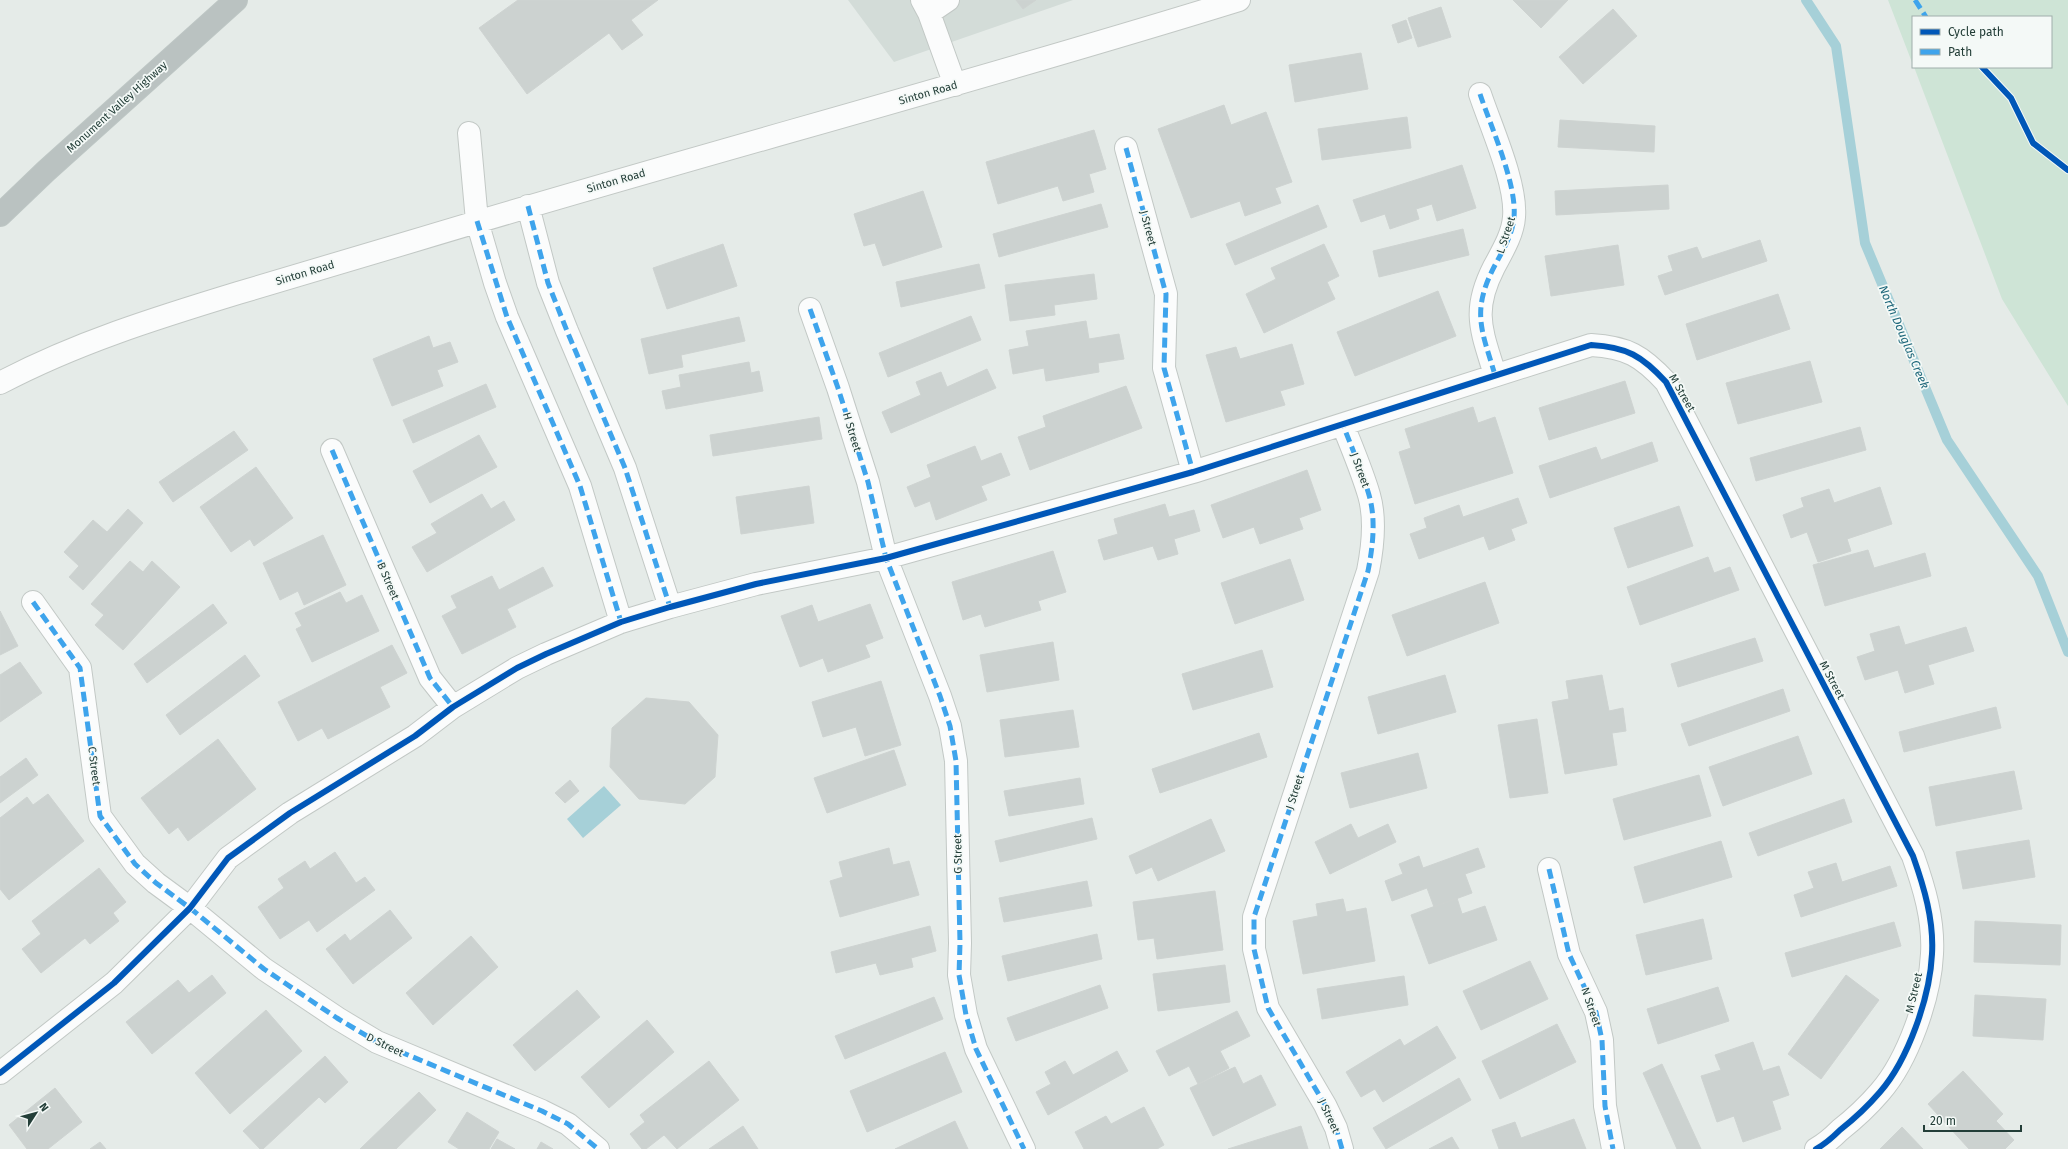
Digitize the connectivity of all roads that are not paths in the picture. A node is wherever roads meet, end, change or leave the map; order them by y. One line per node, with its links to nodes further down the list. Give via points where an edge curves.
1 (236, 0): 10 (highway, Monument Valley Highway)
2 (948, 0): 4 (street)
3 (1239, 0): 5 (street, Sinton Road)
4 (926, 7): 5 (street)
5 (955, 85): 9 (street, Sinton Road)
6 (1480, 94): 13 (street, L Street, via 1514,193 1514,218 1481,297 1480,324)
7 (469, 133): 11 (street)
8 (1126, 148): 17 (street, J Street, via 1166,294 1164,368)
9 (528, 206): 11 (street, Sinton Road); 20 (street, via 548,283 625,468)
10 (0, 215)
11 (477, 221): 14 (street, Sinton Road, via 152,319 68,350); 21 (street, via 507,317 580,486)
12 (810, 309): 18 (street, H Street, via 868,482)
13 (1495, 375): 15 (street, M Street); 30 (street, M Street, via 1591,345 1611,346 1631,353 1649,363 1666,382 1913,856 1924,887 1931,923 1932,954 1927,992 1917,1026 1881,1091 1855,1118)
14 (0, 383)
15 (1343, 425): 17 (street, M Street); 28 (street, J Street, via 1369,495 1373,546 1368,571 1254,917 1254,949 1268,1008 1325,1105)
16 (332, 450): 22 (street, B Street, via 430,678)
17 (1193, 472): 18 (street, M Street)
18 (886, 558): 20 (street, M Street, via 756,584); 27 (street, G Street, via 950,726 956,761 959,975 966,1015 976,1049)
19 (32, 602): 24 (street, C Street, via 80,668 100,816 135,864)
20 (670, 607): 21 (street, M Street)
21 (621, 622): 22 (street, M Street, via 517,668)
22 (453, 707): 24 (street, M Street, via 415,736 290,813 228,858)
23 (1549, 869): 29 (street, N Street, via 1569,954 1596,1012 1602,1040 1605,1106)
24 (190, 908): 25 (street, M Street, via 114,983); 26 (street, D Street, via 264,969 336,1018 377,1042 542,1111 568,1124)
25 (0, 1072)
26 (598, 1149)
27 (1024, 1149)
28 (1342, 1149)
29 (1613, 1149)
30 (1816, 1149)

